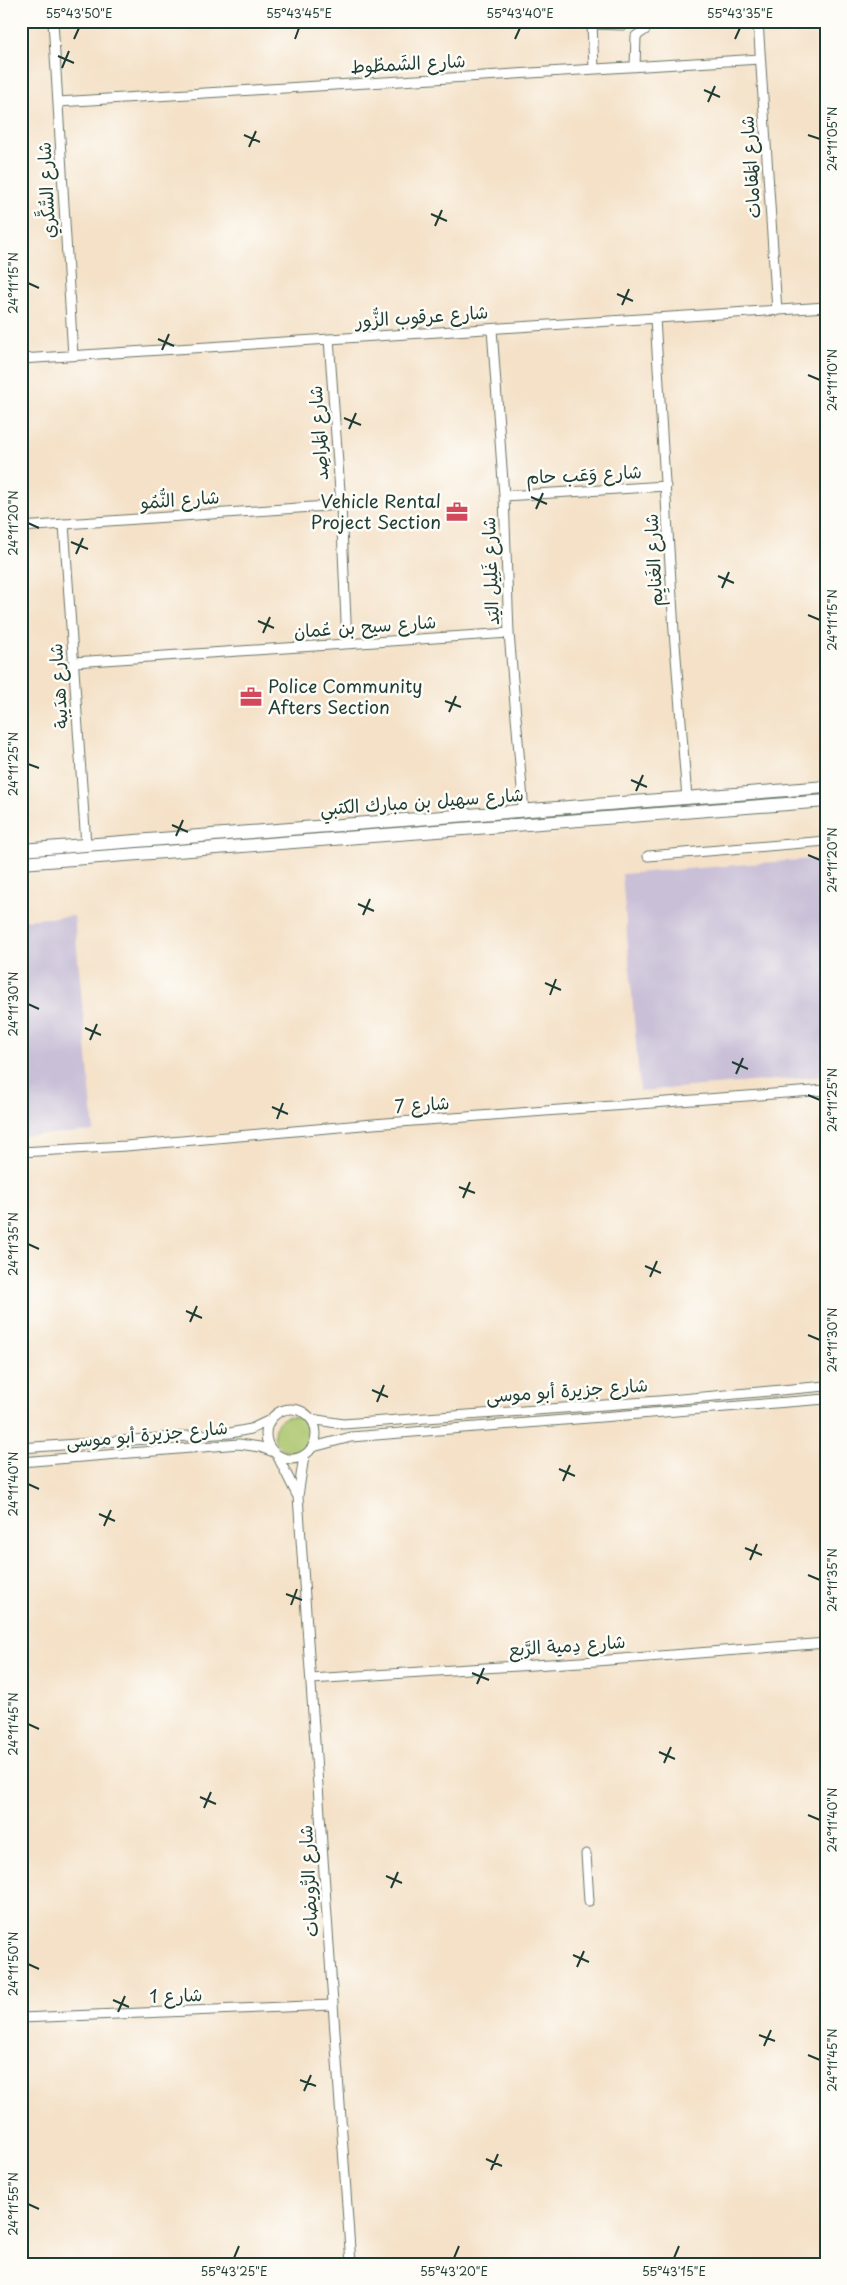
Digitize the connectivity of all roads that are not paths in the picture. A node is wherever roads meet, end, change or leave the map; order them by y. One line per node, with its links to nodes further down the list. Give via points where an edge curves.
1 (52, 21): 10 (street, شارع السُّكَّري)
2 (694, 21): 4 (street)
3 (758, 21): 7 (street, شارع المَقامات)
4 (648, 22): 6 (street, via 645,30)
5 (622, 23): 6 (street); 9 (street, via 592,24)
6 (636, 36): 8 (street)
7 (760, 59): 8 (street, شارع الشَمطُوط); 12 (street, شارع المَقامات)
8 (635, 67): 9 (street, شارع الشَمطُوط)
9 (594, 69): 10 (street, شارع الشَمطُوط)
10 (58, 102): 16 (street, شارع السُّكَّري)
11 (826, 308): 12 (street, شارع عرقوب الزُّور)
12 (777, 311): 13 (street, شارع عرقوب الزُّور)
13 (655, 318): 14 (street, شارع عرقوب الزُّور); 18 (street, شارع الغَنايِم)
14 (492, 329): 15 (street, شارع عرقوب الزُّور); 19 (street, شارع غَلِيل اليَد)
15 (329, 339): 16 (street, شارع عرقوب الزُّور); 20 (street, شارع المَراصِد)
16 (73, 356): 17 (street, شارع عرقوب الزُّور)
17 (21, 359)
18 (666, 486): 19 (street, شارع وَعَب حام); 27 (street, شارع الغَنايِم)
19 (504, 496): 23 (street, شارع غَلِيل اليَد)
20 (341, 505): 21 (street, شارع النُّمُو); 24 (street, شارع المَراصِد)
21 (64, 524): 22 (street, شارع النُّمُو); 25 (street, شارع هدَيبة)
22 (21, 526)
23 (509, 633): 24 (street, شارع سيح بن عُمان); 29 (street, شارع غَلِيل اليَد)
24 (347, 644): 25 (street, شارع سيح بن عُمان)
25 (74, 662): 31 (street, شارع هدَيبة)
26 (826, 787): 27 (street, شارع سهيل بن مبارك الكتبي)
27 (687, 799): 29 (street, شارع سهيل بن مبارك الكتبي)
28 (824, 802): 34 (street, شارع سهيل بن مبارك الكتبي)
29 (524, 812): 31 (street, شارع سهيل بن مبارك الكتبي)
30 (826, 841): 33 (street)
31 (86, 845): 32 (street, شارع سهيل بن مبارك الكتبي)
32 (21, 850)
33 (648, 856)
34 (21, 864)
35 (826, 1090): 36 (street, شارع 7)
36 (21, 1152)
37 (826, 1386): 39 (street, شارع جزيرة أبو موسى, via 348,1423)
38 (826, 1399): 41 (street, شارع جزيرة أبو موسى, via 351,1437)
39 (311, 1419): 40 (street, via 291,1409 283,1410); 41 (street, via 316,1438)
40 (270, 1420): 42 (street, شارع جزيرة أبو موسى, via 230,1434); 43 (street, via 266,1440)
41 (313, 1446): 44 (street)
42 (21, 1448)
43 (276, 1454): 44 (street, via 290,1459); 45 (street, شارع جزيرة أبو موسى, via 260,1447 239,1444); 46 (street, شارع الرُّويضات)
44 (304, 1456): 46 (street, شارع الرُّويضات)
45 (21, 1462)
46 (298, 1496): 48 (street, شارع الرُّويضات)
47 (826, 1643): 48 (street, شارع دِمية الرَّبع)
48 (311, 1679): 51 (street, شارع الرُّويضات)
49 (586, 1854): 50 (street)
50 (589, 1901)
51 (332, 2005): 52 (street, شارع 1); 53 (street, شارع الرُّويضات)
52 (21, 2018)
53 (351, 2264)

